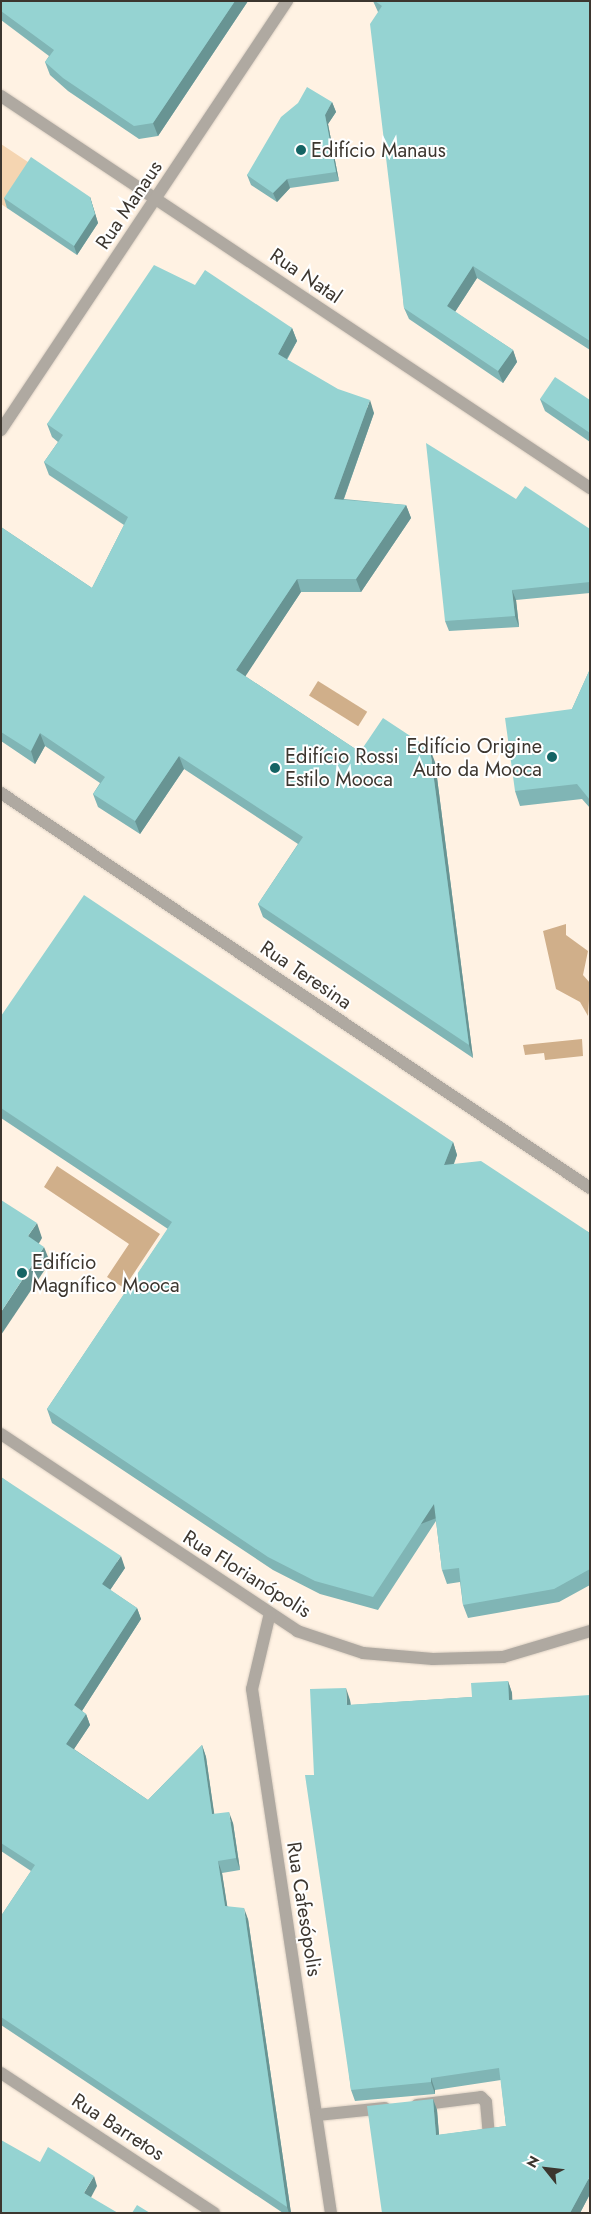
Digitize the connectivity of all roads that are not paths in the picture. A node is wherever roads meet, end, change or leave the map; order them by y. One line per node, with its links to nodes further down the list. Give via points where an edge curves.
1 (288, 1): 3 (street, Rua Manaus)
2 (1, 96): 3 (street, Rua Natal)
3 (156, 199): 4 (street, Rua Manaus); 5 (street, Rua Natal)
4 (1, 430)
5 (590, 488)
6 (1, 793): 7 (street, Rua Teresina)
7 (590, 1188)
8 (1, 1434): 9 (street, Rua Florianópolis)
9 (270, 1613): 10 (street, Rua Florianópolis, via 297,1631 363,1653 433,1659 503,1657); 12 (street, Rua Cafesópolis, via 252,1689)
10 (590, 1631)
11 (1, 2073): 14 (street, Rua Barretos)
12 (317, 2115): 13 (street, via 481,2097 486,2102); 15 (street, Rua Cafesópolis)
13 (489, 2135)
14 (214, 2213)
15 (331, 2213)

